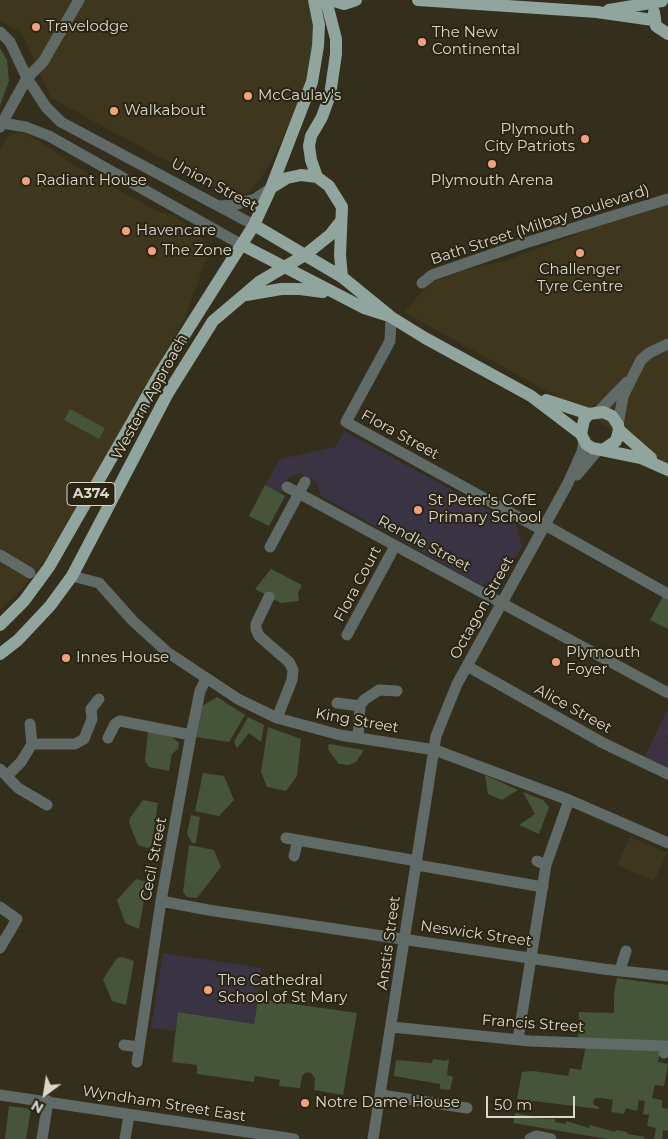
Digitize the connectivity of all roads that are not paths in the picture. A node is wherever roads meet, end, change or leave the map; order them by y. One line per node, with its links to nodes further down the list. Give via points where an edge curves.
1 (79, 0): 14 (street, via 43,62)
2 (314, 0): 17 (main road, via 318,39 312,82)
3 (326, 0): 11 (main road)
4 (331, 0): 8 (main road)
5 (356, 0): 8 (main road)
6 (418, 0): 9 (main road)
7 (663, 0): 9 (main road); 10 (main road, via 656,7)
8 (344, 4): 11 (main road)
9 (597, 12): 10 (main road)
10 (653, 20): 13 (main road, via 659,31)
11 (332, 21): 16 (main road, via 336,39 334,79 309,146)
12 (0, 32): 14 (street, Union Street, via 10,42)
13 (668, 34)
14 (27, 78): 15 (street); 19 (street, Union Street, via 46,107 61,122)
15 (1, 125): 22 (street, Union Street, via 26,127 48,136)
16 (316, 177): 17 (main road, via 301,175 287,178); 20 (main road, via 336,195 342,207)
17 (271, 188): 19 (street, via 251,200); 21 (main road, A374)
18 (668, 199): 26 (street, Bath Street (Milbay Boulevard), via 432,275)
19 (220, 206): 21 (street, Union Street)
20 (341, 221): 23 (main road, A374, via 330,235); 25 (main road)
21 (254, 225): 22 (main road, Western Approach / A374); 23 (main road, Union Street)
22 (242, 245): 24 (main road, Union Street); 51 (main road, Western Approach / A374, via 159,375 50,567)
23 (305, 255): 24 (main road, Western Approach / A374); 25 (main road, Union Street)
24 (283, 267): 27 (main road, Western Approach / A374); 28 (main road, Union Street)
25 (342, 277): 29 (main road, Union Street)
26 (422, 283)
27 (240, 296): 28 (main road, via 300,289); 47 (main road, Western Approach / A374, via 213,321 188,358)
28 (342, 298): 29 (main road, Union Street)
29 (391, 317): 32 (main road, Union Street); 42 (street, Flora Street, via 390,341 346,422)
30 (668, 344): 31 (street, via 641,360)
31 (630, 379): 33 (street); 34 (street, via 623,396)
32 (531, 396): 33 (main road, Union Street); 35 (main road, Union Street)
33 (593, 414): 34 (main road, via 603,412 612,416); 35 (main road, via 581,427)
34 (618, 428): 36 (main road, via 616,441); 37 (main road)
35 (582, 437): 36 (main road, via 592,448); 39 (street, Octagon Street, via 582,452)
36 (600, 450): 37 (main road, via 641,458); 39 (street, Octagon Street)
37 (664, 468)
38 (305, 482): 41 (street)
39 (567, 485): 42 (street, Octagon Street)
40 (287, 487): 41 (street, Rendle Street)
41 (298, 493): 43 (street, Rendle Street); 44 (street)
42 (544, 527): 48 (street, Flora Street); 50 (street, Octagon Street)
43 (395, 546): 50 (street, Rendle Street); 52 (street, Flora Court)
44 (270, 547)
45 (0, 555): 46 (street)
46 (30, 573)
47 (72, 576): 53 (main road, Western Approach / A374, via 50,606); 55 (street, King Street, via 99,583 167,652)
48 (668, 594)
49 (269, 597): 61 (street, via 256,629 293,670)
50 (502, 604): 54 (street, Octagon Street); 57 (street, Rendle Street)
51 (0, 626)
52 (347, 635)
53 (0, 654)
54 (467, 666): 67 (street, Octagon Street, via 447,706 436,736); 69 (street, Alice Street, via 604,743)
55 (206, 679): 61 (street, King Street); 63 (street, Cecil Street, via 200,691)
56 (397, 691): 60 (street, via 379,690 370,694)
57 (668, 693)
58 (99, 699): 66 (street, via 91,709 92,719 84,739 75,744)
59 (337, 703): 60 (street)
60 (360, 706): 65 (street)
61 (277, 718): 65 (street, King Street)
62 (30, 724): 66 (street)
63 (191, 735): 64 (street, via 120,721); 76 (street, Cecil Street)
64 (108, 738)
65 (358, 738): 67 (street, King Street)
66 (32, 744): 68 (street, via 22,762)
67 (435, 750): 70 (street, King Street); 74 (street, Anstis Street)
68 (4, 772): 71 (street, via 18,788)
69 (668, 774)
70 (569, 800): 72 (street, King Street); 75 (street, via 541,863)
71 (47, 805)
72 (668, 843)
73 (294, 856): 74 (street, via 292,839)
74 (417, 863): 75 (street); 78 (street, Anstis Street)
75 (543, 887): 81 (street)
76 (161, 901): 78 (street, Neswick Street); 87 (street, Cecil Street)
77 (0, 907): 79 (street, via 18,919)
78 (404, 938): 81 (street, Neswick Street); 84 (street, Anstis Street)
79 (0, 948)
80 (626, 951): 82 (street)
81 (531, 957): 82 (street, Neswick Street); 85 (street)
82 (620, 970): 83 (street, Neswick Street)
83 (668, 976)
84 (392, 1027): 85 (street, Francis Street); 91 (street, Anstis Street)
85 (518, 1039): 88 (street, Francis Street, via 665,1046)
86 (124, 1045): 87 (street)
87 (139, 1047): 89 (street, Cecil Street)
88 (664, 1053)
89 (137, 1062)
90 (0, 1095): 92 (street, Wyndham Street East)
91 (381, 1095): 93 (street); 98 (street, Anstis Street)
92 (48, 1101): 94 (street, Wyndham Street East); 95 (street)
93 (467, 1108)
94 (129, 1115): 96 (street); 97 (street, Wyndham Street East)
95 (42, 1139)
96 (125, 1139)
97 (294, 1139)
98 (372, 1139)
99 (530, 1139): 100 (street, via 536,1136)
100 (550, 1139)

